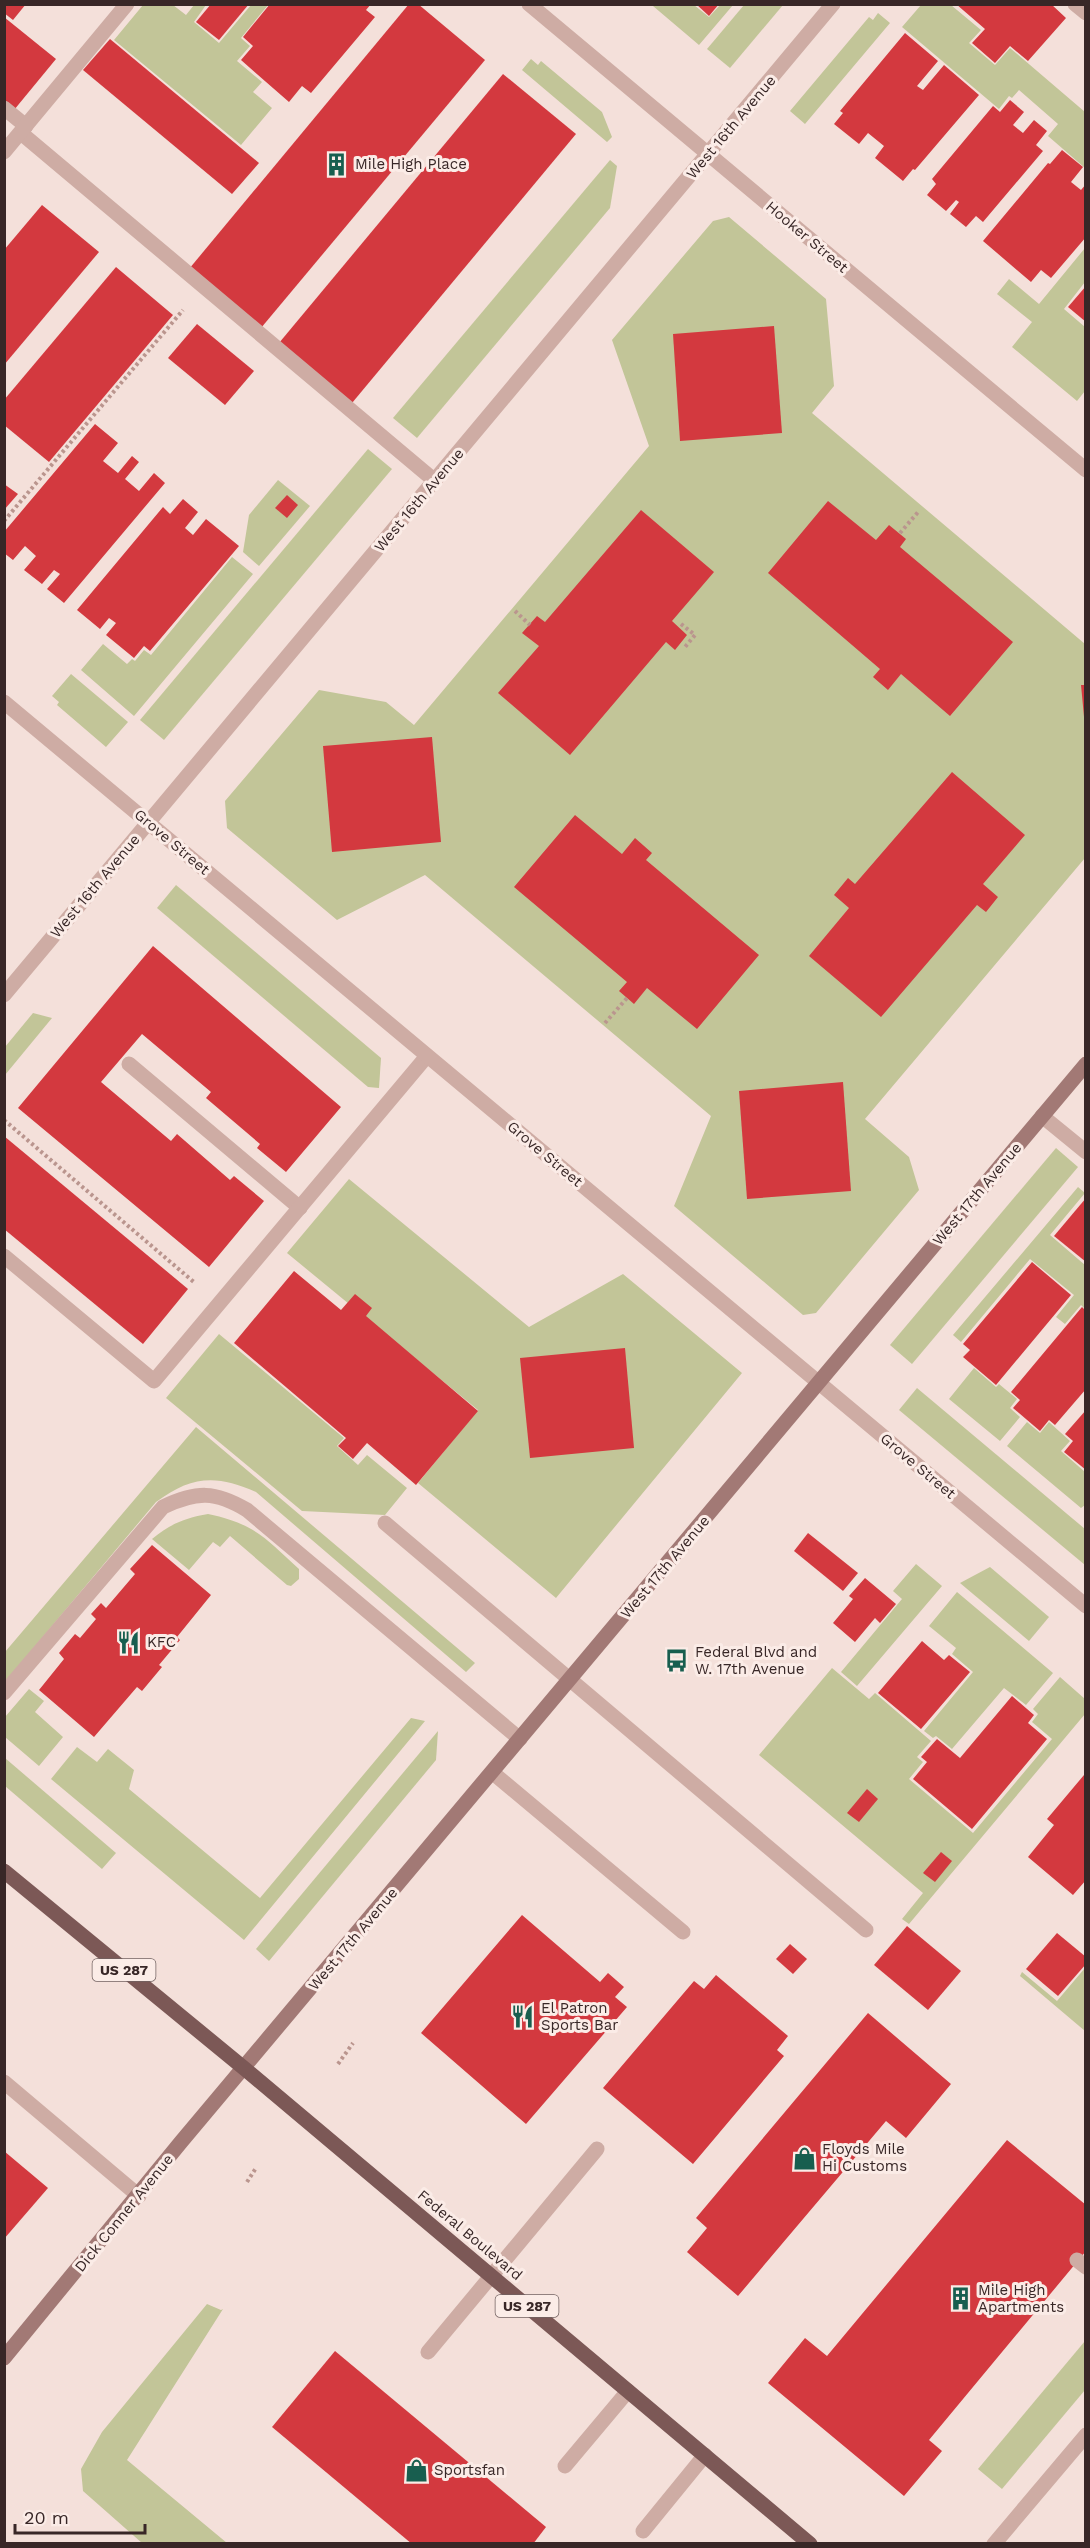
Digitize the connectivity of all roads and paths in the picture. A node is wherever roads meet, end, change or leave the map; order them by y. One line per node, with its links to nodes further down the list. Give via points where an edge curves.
1 (127, 4): 7 (street)
2 (529, 4): 9 (street, Hooker Street)
3 (833, 4): 9 (street, West 16th Avenue)
4 (1075, 4): 5 (street)
5 (1086, 13)
6 (4, 108): 7 (street)
7 (23, 129): 8 (street); 10 (street)
8 (4, 152)
9 (708, 154): 11 (street, Hooker Street); 12 (street, West 16th Avenue)
10 (203, 286): 12 (street); 14 (path)
11 (1086, 470)
12 (435, 481): 21 (street, West 16th Avenue)
13 (919, 511): 15 (path)
14 (4, 521)
15 (900, 533)
16 (515, 612): 18 (path)
17 (681, 624): 19 (path, via 695,635)
18 (530, 625)
19 (685, 647)
20 (4, 702): 21 (street, Grove Street)
21 (149, 823): 22 (street, West 16th Avenue); 25 (street, Grove Street)
22 (4, 995)
23 (627, 998): 24 (path)
24 (605, 1023)
25 (427, 1056): 31 (street); 34 (street, Grove Street)
26 (129, 1064): 31 (street)
27 (1086, 1064): 28 (street, West 17th Avenue)
28 (1042, 1116): 30 (street); 34 (street, West 17th Avenue)
29 (4, 1120): 33 (path)
30 (1086, 1152)
31 (300, 1208): 33 (street)
32 (4, 1256): 33 (street, via 154,1381)
33 (219, 1304)
34 (819, 1383): 36 (street, Grove Street); 37 (street, West 17th Avenue)
35 (385, 1523): 37 (street)
36 (1086, 1606)
37 (570, 1680): 39 (street, West 17th Avenue); 42 (street)
38 (4, 1693): 39 (street, via 163,1507 184,1497 206,1494 228,1499 247,1510)
39 (520, 1739): 40 (street, West 17th Avenue)
40 (493, 1773): 43 (street); 46 (street, West 17th Avenue)
41 (4, 1871): 46 (main road, US 287)
42 (867, 1930)
43 (683, 1932)
44 (353, 2043): 45 (path)
45 (338, 2064)
46 (244, 2069): 51 (street, Dick Conner Avenue); 52 (main road, Federal Boulevard / US 287)
47 (4, 2082): 51 (street)
48 (597, 2149): 52 (street)
49 (256, 2168): 50 (path)
50 (247, 2182)
51 (139, 2196): 54 (street, Dick Conner Avenue)
52 (491, 2276): 53 (street); 55 (main road, Federal Boulevard / US 287)
53 (428, 2352)
54 (4, 2358)
55 (628, 2391): 57 (main road, Federal Boulevard / US 287); 58 (street)
56 (1086, 2435): 61 (street)
57 (705, 2455): 59 (street); 60 (main road, Federal Boulevard / US 287)
58 (565, 2466)
59 (643, 2531)
60 (810, 2544)
61 (994, 2544)

